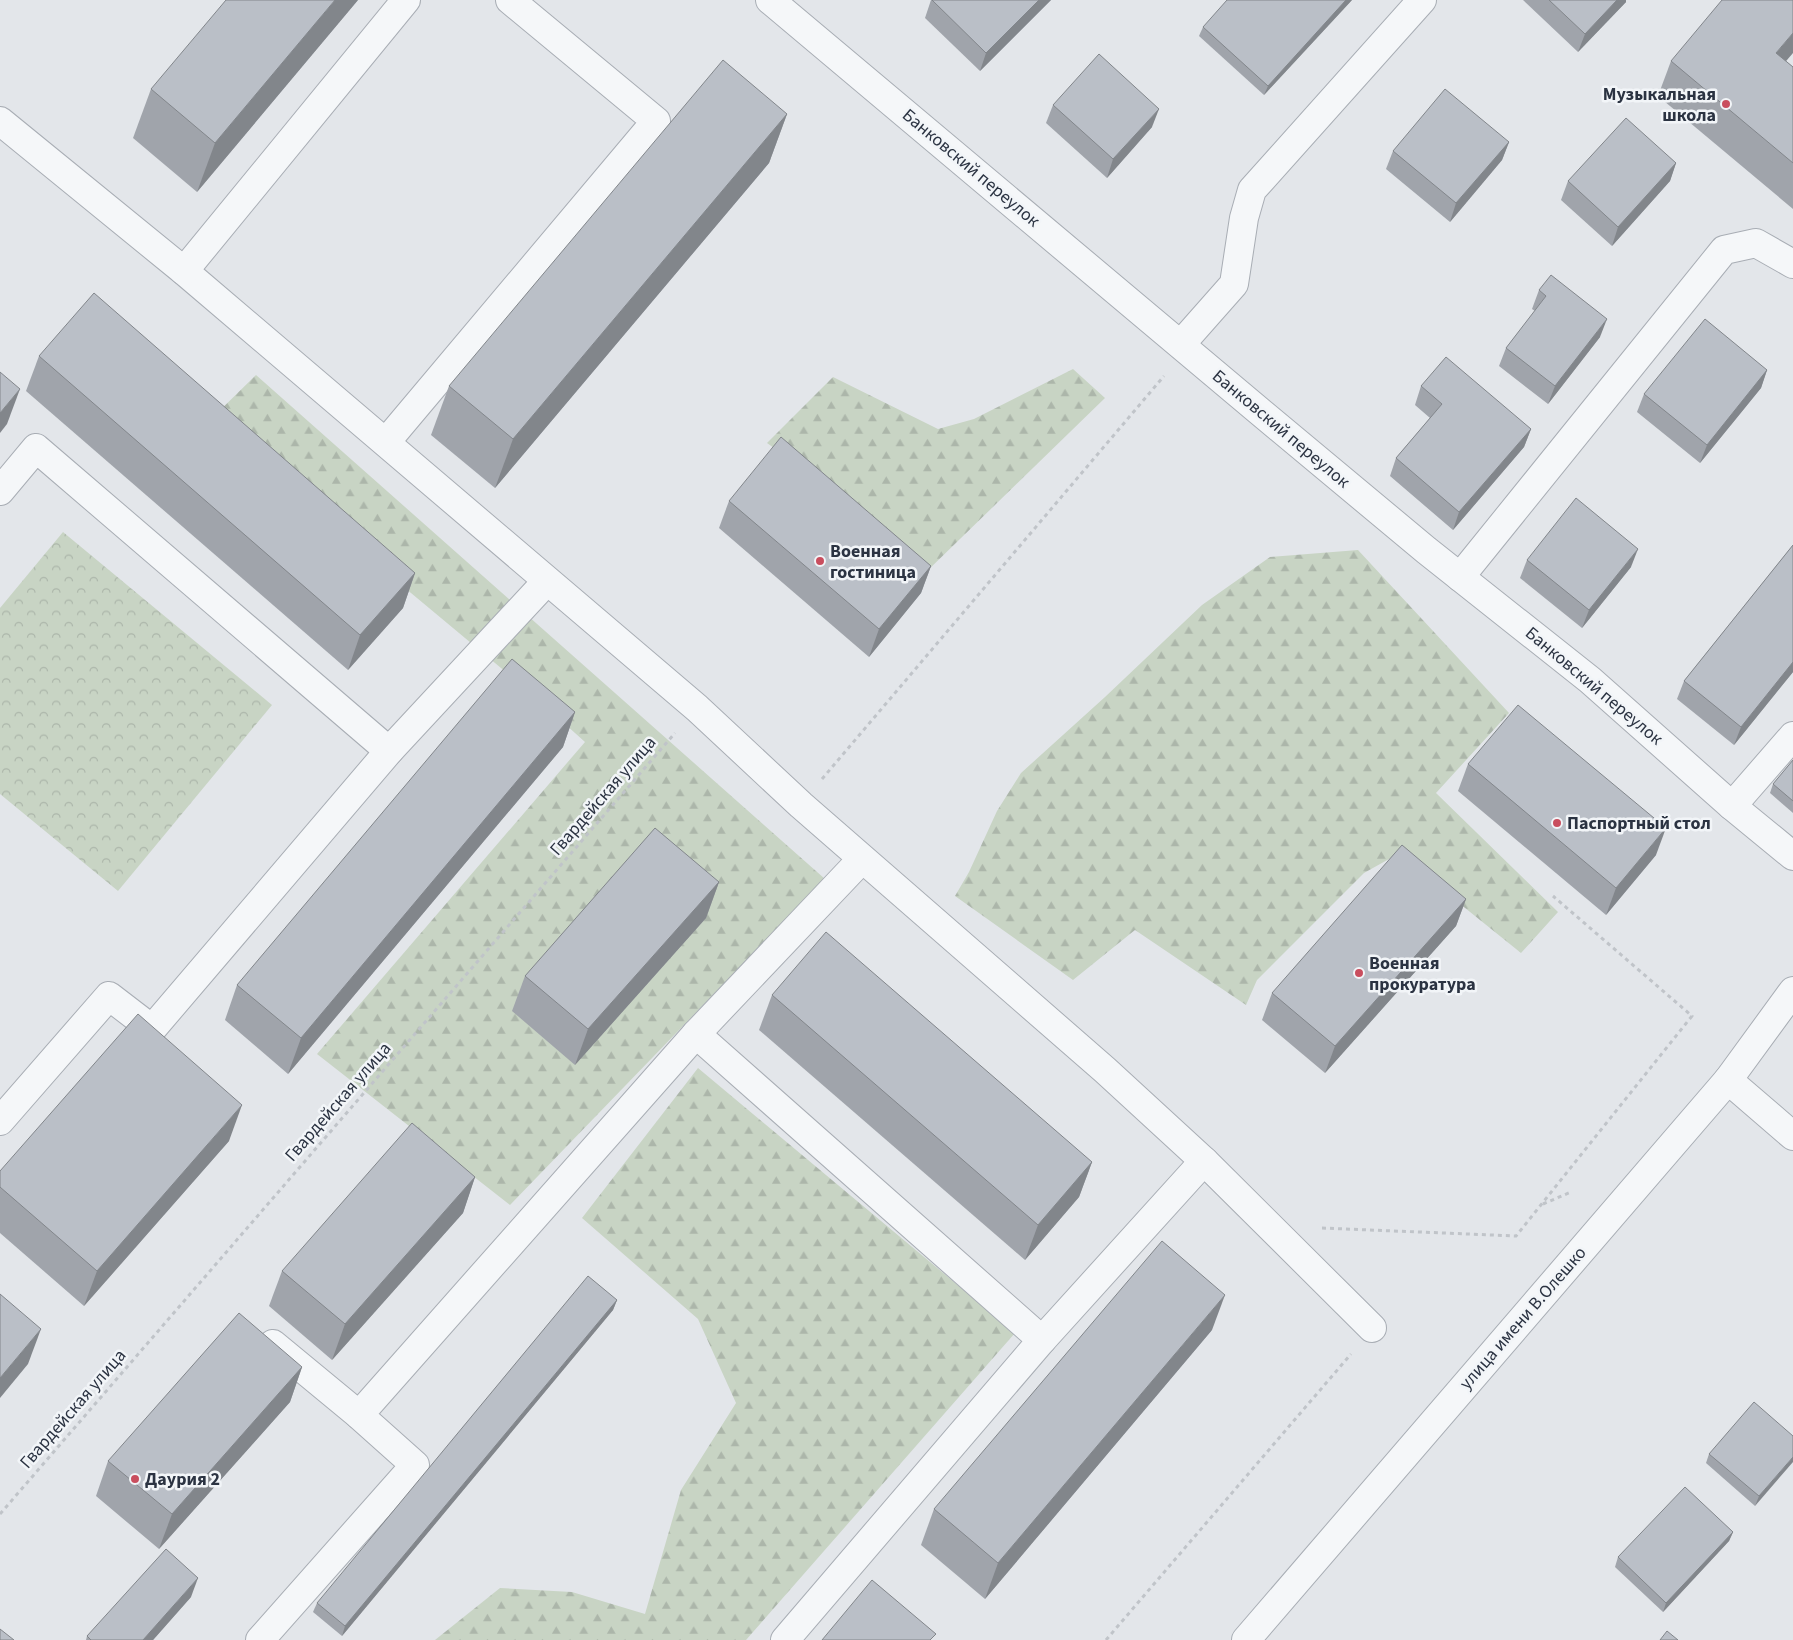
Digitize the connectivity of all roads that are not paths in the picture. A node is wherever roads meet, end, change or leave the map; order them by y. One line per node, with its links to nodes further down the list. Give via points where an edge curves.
1 (406, 0): 7 (street)
2 (510, 0): 9 (street, via 656,121)
3 (770, 0): 8 (street, Банковский переулок)
4 (1422, 0): 8 (street, via 1252,190 1244,218 1234,284)
5 (0, 121): 7 (street)
6 (1793, 264): 11 (street, via 1756,243 1724,250)
7 (184, 271): 9 (street)
8 (1184, 347): 11 (street, Банковский переулок)
9 (386, 442): 12 (street)
10 (0, 491): 14 (street, via 36,448)
11 (1460, 577): 15 (street, Банковский переулок, via 1590,680)
12 (547, 581): 14 (street); 17 (street, via 697,708)
13 (1793, 736): 15 (street)
14 (389, 751): 21 (street, via 152,1029 109,996)
15 (1732, 806): 16 (street, Банковский переулок)
16 (1793, 856)
17 (862, 859): 19 (street); 23 (street, via 1105,1070)
18 (1793, 991): 20 (street, улица имени В.Олешко)
19 (696, 1034): 26 (street); 27 (street)
20 (1728, 1080): 22 (street); 30 (street, улица имени В.Олешко)
21 (0, 1121)
22 (1793, 1136)
23 (1204, 1161): 24 (street); 26 (street)
24 (1372, 1328)
25 (256, 1330): 27 (street)
26 (1042, 1340): 29 (street)
27 (359, 1415): 28 (street, via 415,1465)
28 (260, 1640)
29 (786, 1640)
30 (1246, 1640)

